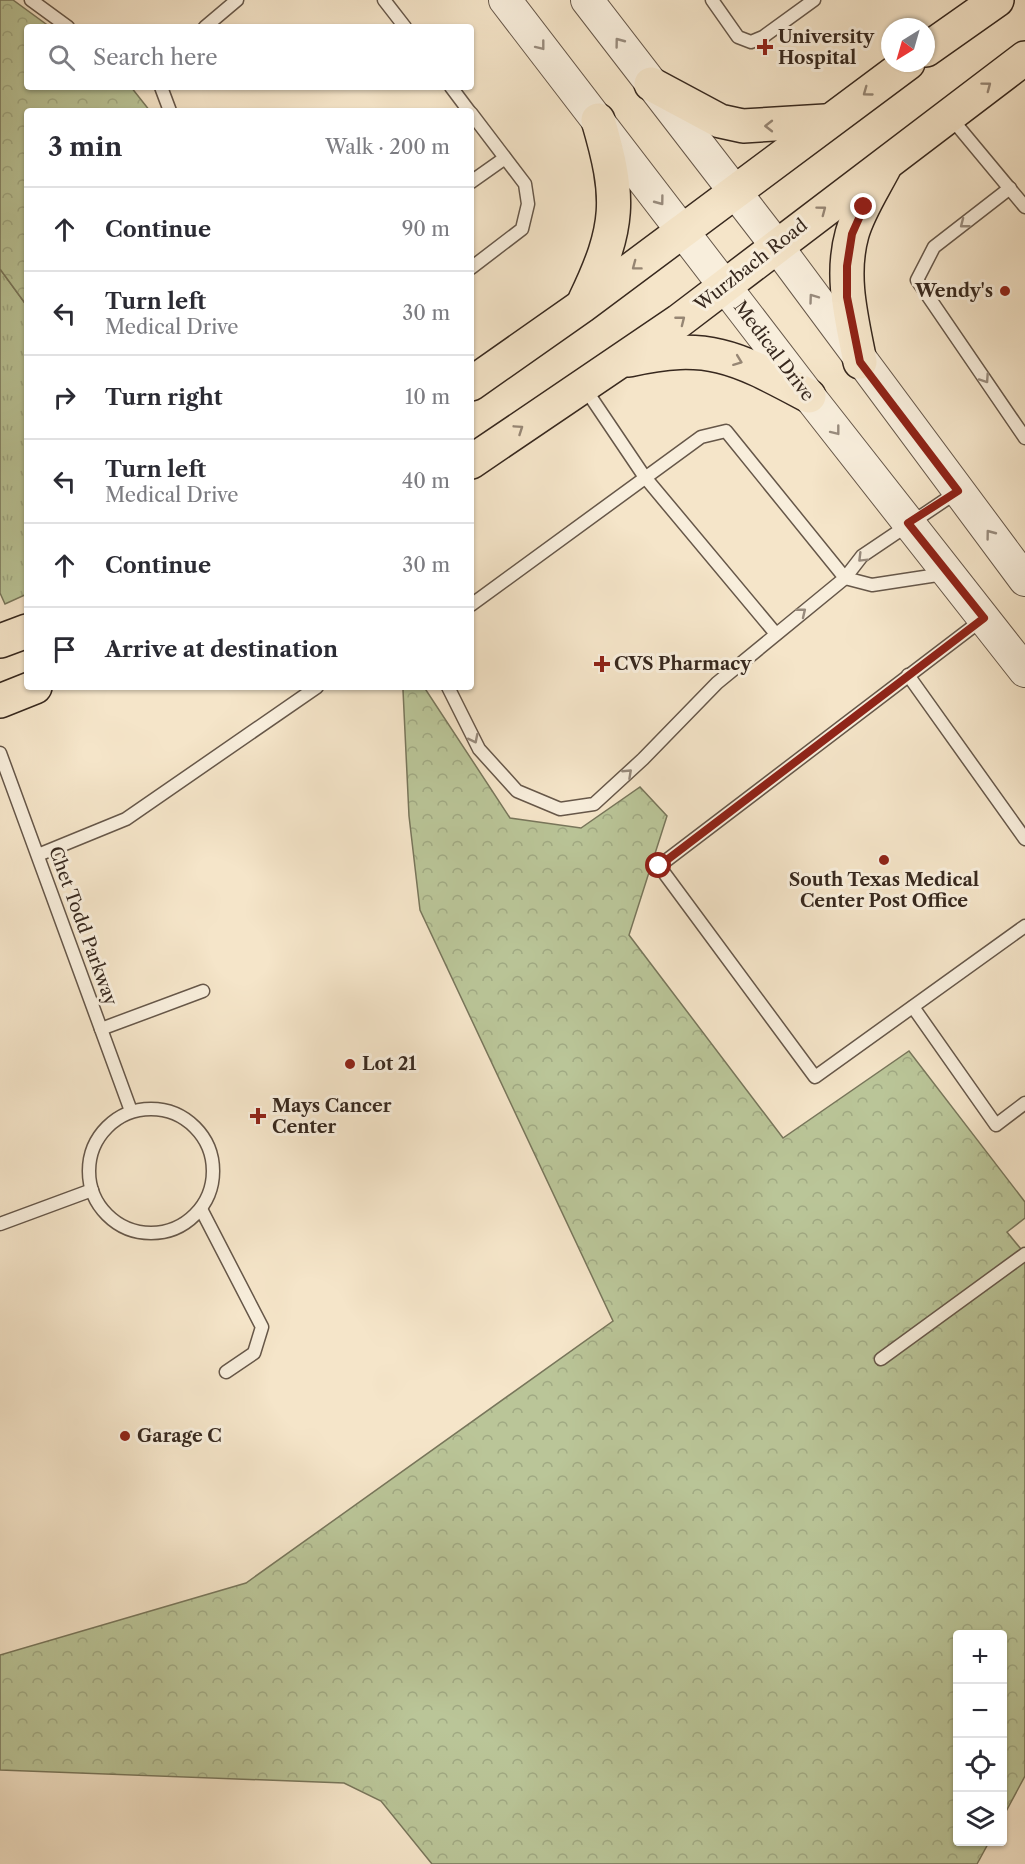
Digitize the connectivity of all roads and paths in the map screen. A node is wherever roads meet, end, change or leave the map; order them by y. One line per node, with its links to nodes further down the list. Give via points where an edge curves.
1 (31, 0): 9 (lane)
2 (237, 0): 10 (lane)
3 (384, 0): 11 (lane)
4 (505, 0): 22 (street, Medical Drive, one-way to 22)
5 (586, 0): 15 (street, one-way to 5)
6 (712, 0): 7 (lane, via 738,37 751,42)
7 (814, 0)
8 (997, 0): 12 (main road)
9 (64, 24)
10 (209, 24)
11 (403, 24)
12 (935, 44)
13 (1025, 58): 20 (main road, Wurzbach Road, one-way to 13)
14 (895, 72): 23 (main road, one-way to 23)
15 (651, 84): 23 (main road, one-way to 15, via 743,126 720,121); 28 (street)
16 (162, 90): 18 (lane)
17 (453, 90): 19 (lane)
18 (169, 108)
19 (467, 108)
20 (948, 114): 25 (main road, Wurzbach Road); 27 (lane)
21 (474, 117): 24 (lane)
22 (598, 120): 30 (street, Medical Drive, one-way to 30); 34 (main road, via 612,166 613,228 604,261)
23 (827, 121): 28 (main road)
24 (505, 158): 26 (lane); 32 (lane, via 525,184 528,204 522,229)
25 (889, 159): 31 (main road, Wurzbach Road, one-way to 25); 36 (main road, via 852,234 847,266 847,297)
26 (474, 180)
27 (1010, 188): 29 (lane); 40 (lane, one-way to 40, via 934,247 917,280)
28 (735, 193): 30 (main road); 31 (street)
29 (1025, 207)
30 (683, 231): 33 (street, Medical Drive); 34 (main road, one-way to 34)
31 (776, 245): 33 (main road, Wurzbach Road); 36 (street, one-way to 31)
32 (474, 266)
33 (724, 285): 35 (main road, Wurzbach Road, one-way to 33); 39 (street, Medical Drive)
34 (582, 306): 37 (main road)
35 (619, 362): 38 (main road, Wurzbach Road); 39 (main road, one-way to 39, via 660,353 723,355)
36 (860, 362): 43 (street)
37 (474, 382)
38 (583, 386): 41 (main road, Wurzbach Road, one-way to 38); 42 (lane)
39 (809, 396): 44 (street, Medical Drive, one-way to 44)
40 (1025, 438)
41 (474, 460)
42 (644, 476): 46 (lane, via 701,437 726,431); 48 (lane); 51 (lane)
43 (958, 491): 44 (lane); 47 (street, one-way to 43)
44 (908, 523): 45 (street, Medical Drive); 46 (lane, one-way to 46, via 862,556)
45 (948, 573): 46 (lane, via 872,585); 49 (street, Medical Drive)
46 (845, 578): 51 (lane, one-way to 46)
47 (1025, 580)
48 (474, 604)
49 (984, 618): 53 (street, Medical Drive); 54 (lane)
50 (24, 632): 52 (main road)
51 (776, 634): 57 (lane, one-way to 51, via 479,749 517,791 560,809 594,804 717,683)
52 (0, 641)
53 (1025, 671)
54 (908, 675): 60 (lane); 64 (lane, via 659,866 815,1077)
55 (28, 690): 58 (main road)
56 (313, 690): 61 (lane, via 126,819)
57 (450, 690)
58 (0, 701)
59 (0, 753): 61 (lane, Chet Todd Parkway)
60 (1025, 839)
61 (38, 855): 65 (lane, Chet Todd Parkway)
62 (1025, 926): 64 (lane)
63 (203, 990): 65 (lane)
64 (913, 1007): 66 (lane, via 996,1125)
65 (101, 1029): 67 (lane, Chet Todd Parkway)
66 (1025, 1104)
67 (131, 1111): 68 (lane, via 112,1122 98,1138 90,1158 88,1179); 69 (lane, via 150,1108 170,1112 188,1120 202,1134 211,1152 214,1172)
68 (92, 1190): 69 (lane, via 108,1217 126,1229 148,1233 169,1231 187,1223); 70 (lane)
69 (201, 1209): 73 (lane, via 262,1327 254,1353)
70 (1, 1221)
71 (1025, 1254): 72 (lane)
72 (881, 1359)
73 (226, 1372)

